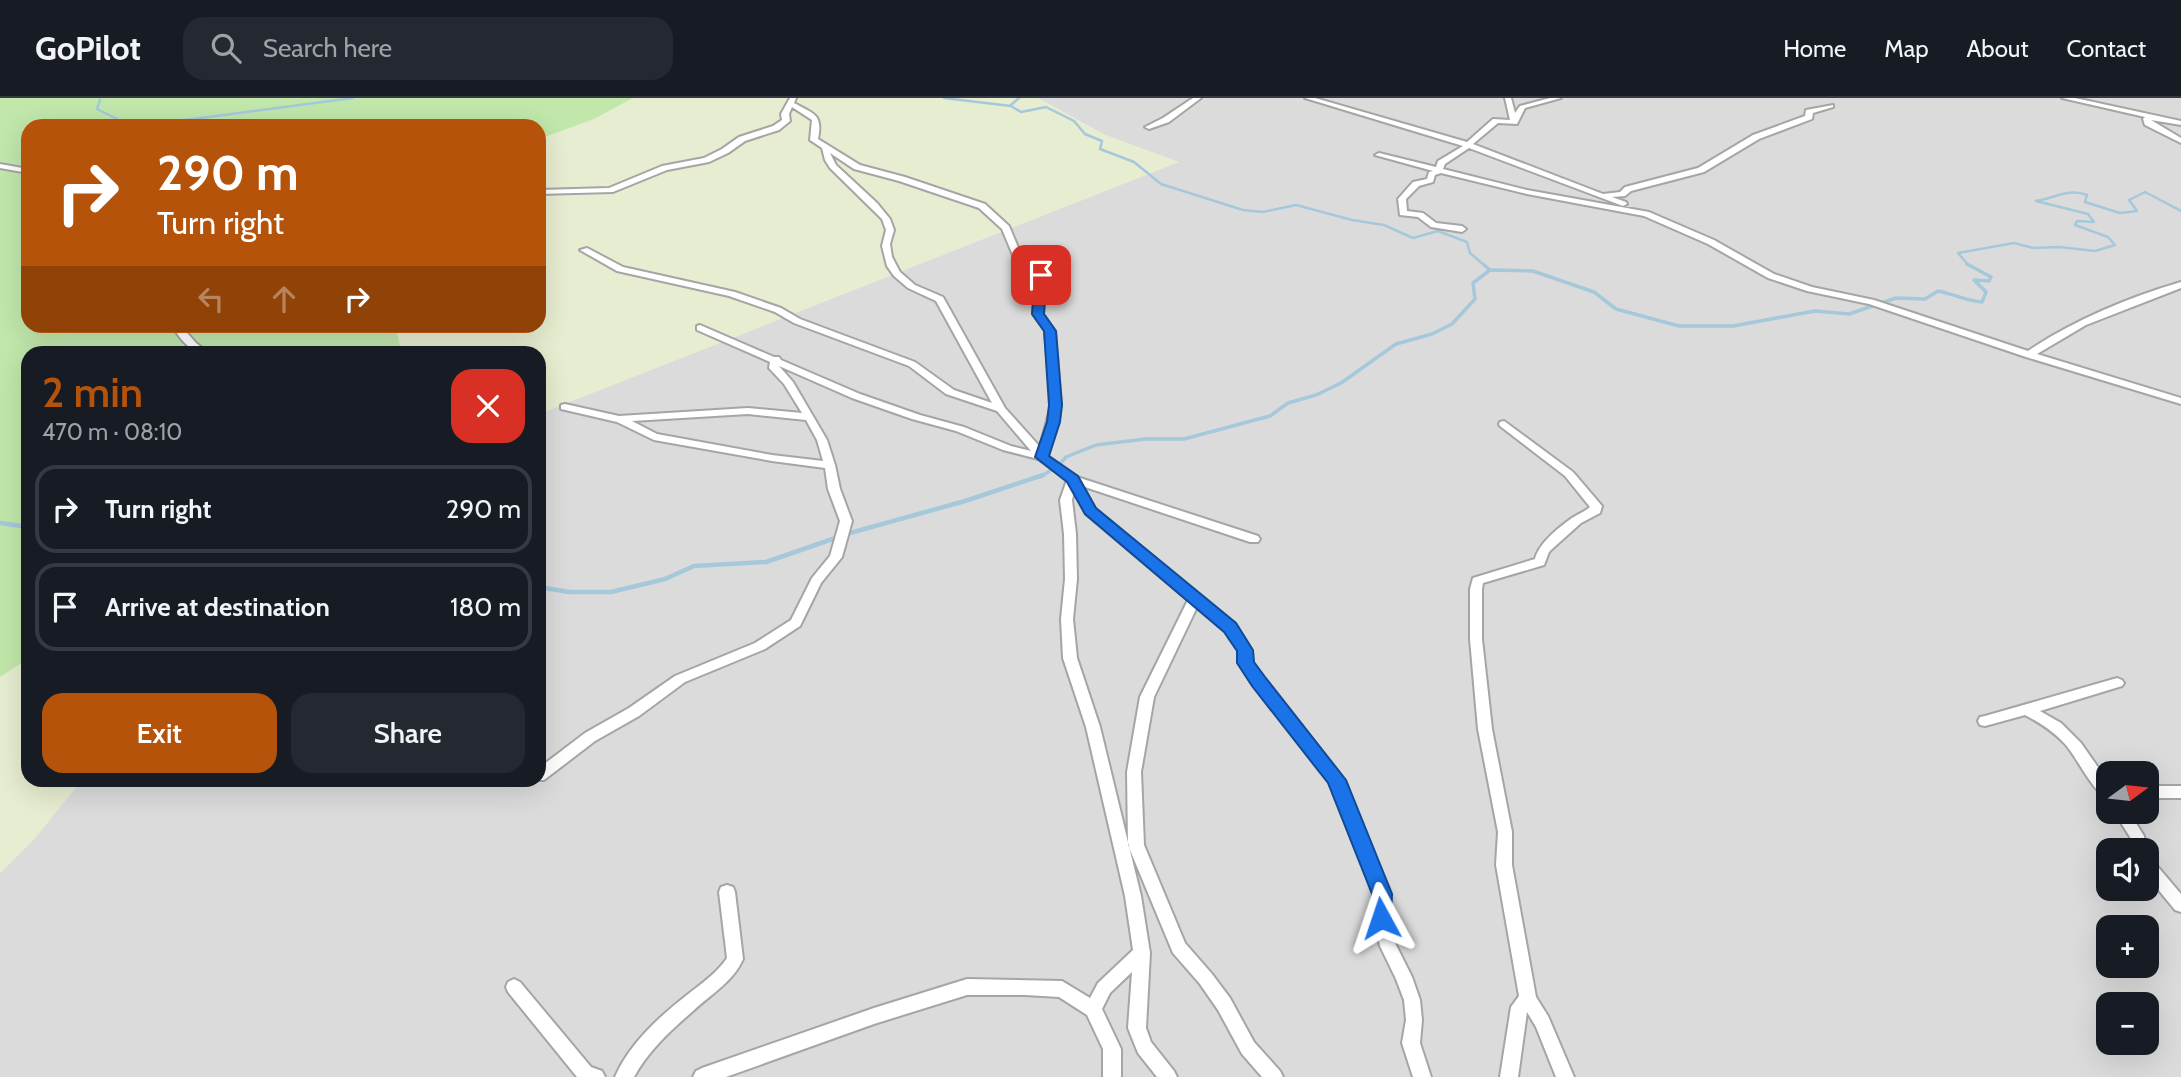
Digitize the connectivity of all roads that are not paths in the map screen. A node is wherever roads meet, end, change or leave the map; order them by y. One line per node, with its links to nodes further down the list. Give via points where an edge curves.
1 (1198, 98): 11 (street)
2 (1308, 98): 13 (street)
3 (1508, 98): 9 (street)
4 (1558, 98): 9 (street, via 1522,107)
5 (2065, 98): 8 (street)
6 (792, 101): 14 (street, via 816,117 819,124 814,140); 19 (street, via 786,121 776,128 742,139 706,160 664,168 610,190)
7 (1832, 106): 20 (street, via 1756,137 1700,170)
8 (2152, 117): 10 (street); 12 (street, via 2148,123)
9 (1514, 121): 13 (street, via 1496,121)
10 (2181, 123)
11 (1149, 127)
12 (2181, 141)
13 (1468, 145): 18 (street, via 1441,163); 20 (street)
14 (826, 147): 32 (street, via 825,156 835,169 886,218 890,231 885,244 900,280 940,299); 36 (street, via 857,167 982,206 1006,228 1018,258 1041,275 1038,314 1050,331 1056,405)
15 (1379, 155): 18 (street)
16 (0, 166): 17 (street)
17 (21, 170)
18 (1439, 171): 21 (street); 22 (street, via 1416,184 1402,199 1404,214)
19 (546, 192)
20 (1605, 195): 21 (street)
21 (1646, 214): 28 (street, via 1781,279 1871,302)
22 (1462, 229)
23 (584, 250): 32 (street, via 620,269 732,293 778,310 912,364 950,392)
24 (2181, 285): 28 (street, via 2052,337)
25 (700, 328): 29 (street)
26 (182, 333): 27 (street)
27 (194, 346)
28 (2029, 355): 30 (street)
29 (776, 359): 33 (street, via 774,368); 36 (street, via 856,396)
30 (2181, 400)
31 (565, 407): 34 (street)
32 (1000, 409): 36 (street)
33 (810, 417): 34 (street, via 748,411); 37 (street)
34 (619, 419): 37 (street, via 654,437)
35 (1504, 424): 53 (street, via 1569,474 1596,506 1543,551 1540,562 1477,580 1476,639 1485,729 1505,832 1504,865)
36 (1042, 457): 38 (street)
37 (830, 465): 44 (street, via 846,521 836,557 816,581 796,623 760,646 680,678)
38 (1073, 479): 39 (street); 40 (street, via 1090,510); 51 (street, via 1066,500 1070,658 1099,753)
39 (1254, 539)
40 (1195, 598): 60 (street, via 1147,698 1133,772 1136,845 1179,948 1224,1004 1248,1048); 61 (street, via 1230,628 1258,681 1336,780 1382,894 1381,918 1388,946 1412,1000 1411,1043)
41 (2117, 682): 42 (street)
42 (2026, 710): 43 (street); 45 (street, via 2057,727)
43 (1985, 721)
44 (546, 771)
45 (2096, 778)
46 (2160, 792): 47 (street)
47 (2181, 792)
48 (2159, 879): 50 (street)
49 (727, 892): 56 (street, via 735,959 727,972 638,1053)
50 (2181, 905)
51 (1142, 953): 54 (street, via 1104,988); 59 (street, via 1137,1028 1144,1047)
52 (514, 987): 55 (street, via 586,1075)
53 (1528, 999): 62 (street, via 1519,1007); 63 (street)
54 (1093, 1009): 57 (street, via 1062,989 967,987); 58 (street, via 1112,1049)
55 (596, 1077)
56 (624, 1077)
57 (702, 1077)
58 (1112, 1077)
59 (1168, 1077)
60 (1274, 1077)
61 (1422, 1077)
62 (1509, 1077)
63 (1565, 1077)

